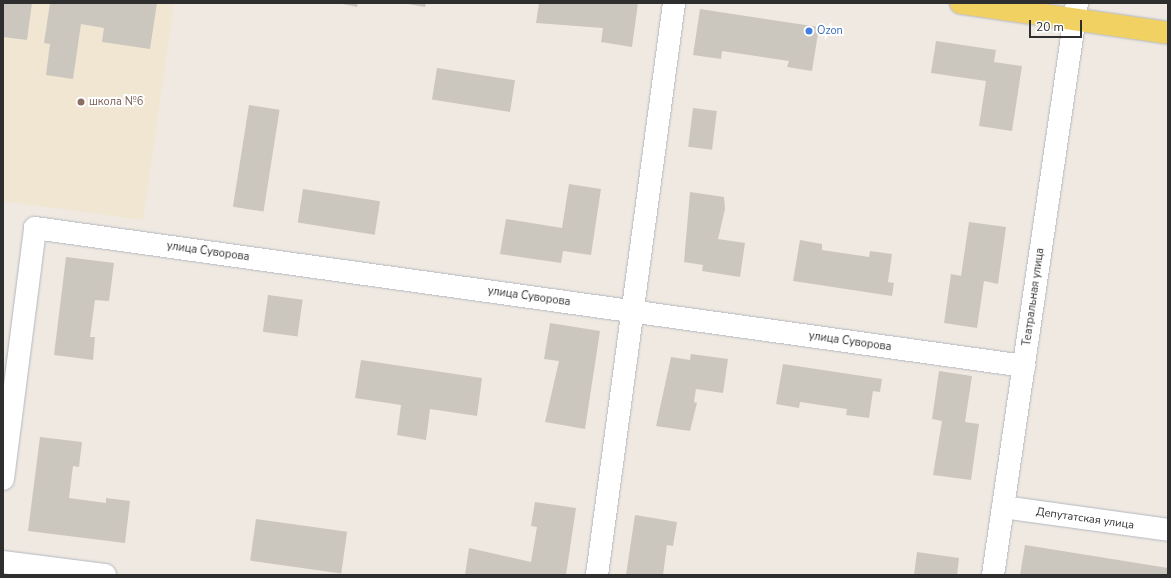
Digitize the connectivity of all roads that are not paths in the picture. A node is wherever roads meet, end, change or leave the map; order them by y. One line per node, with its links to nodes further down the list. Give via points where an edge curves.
1 (674, 3): 5 (street)
2 (961, 3): 3 (main road)
3 (1076, 11): 4 (main road); 6 (street, Театральная улица)
4 (1168, 33)
5 (632, 311): 6 (street, улица Суворова); 7 (street, улица Суворова, via 35,228); 12 (street)
6 (1024, 366): 8 (street, Театральная улица)
7 (3, 479)
8 (1003, 507): 9 (street, Депутатская улица); 13 (street, Театральная улица)
9 (1168, 530)
10 (3, 562): 11 (street)
11 (105, 575)
12 (597, 575)
13 (993, 575)

